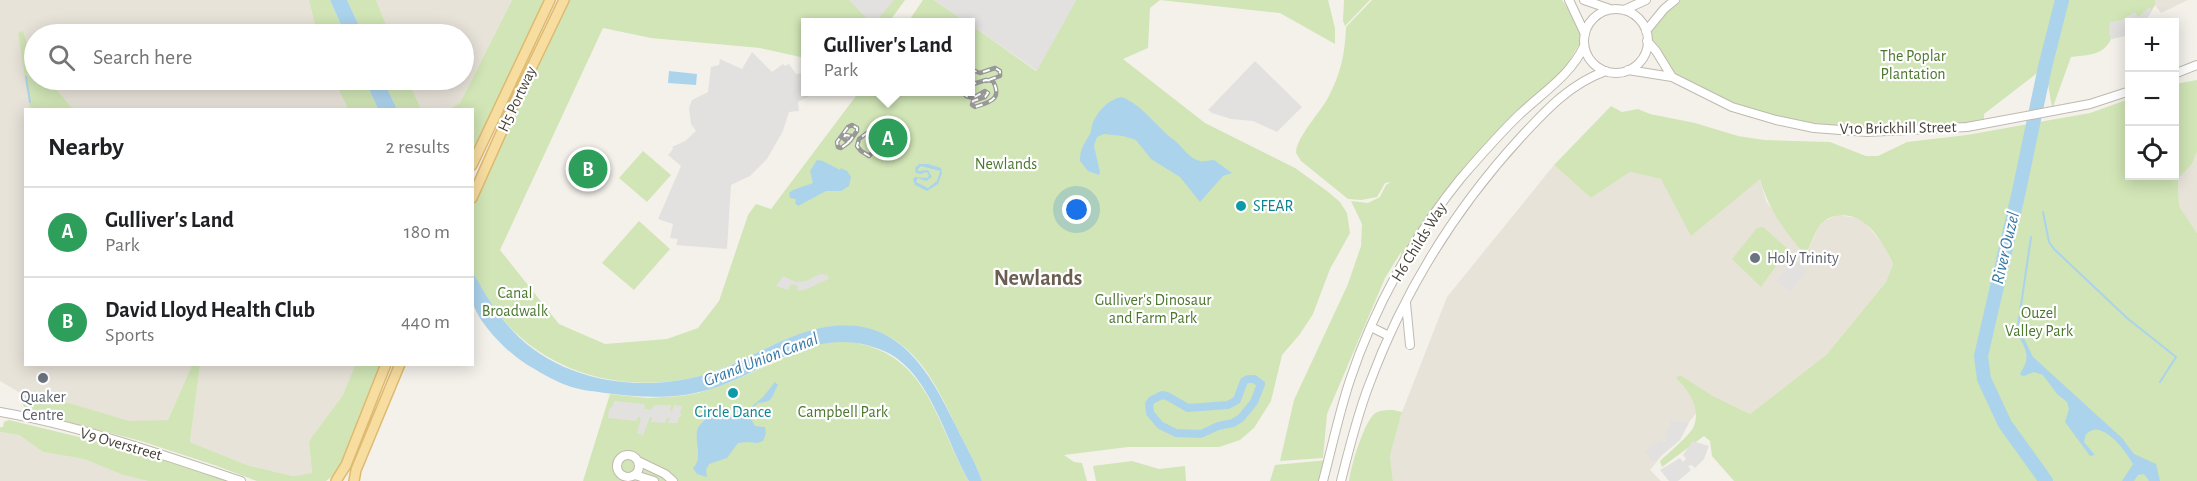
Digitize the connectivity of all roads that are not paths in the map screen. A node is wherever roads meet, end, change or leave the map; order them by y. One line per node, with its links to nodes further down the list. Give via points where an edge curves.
1 (550, 0): 18 (main road, H5 Portway)
2 (564, 0): 19 (main road, H5 Portway)
3 (1569, 0): 10 (street)
4 (1584, 0): 7 (street)
5 (1646, 0): 8 (street)
6 (1675, 0): 9 (street)
7 (1610, 9): 8 (street); 10 (street, via 1594,18)
8 (1624, 10): 9 (street, via 1635,16)
9 (1646, 31): 11 (street)
10 (1584, 39): 14 (street, via 1588,57); 21 (street, H6 Childs Way, via 1579,58 1504,130 1455,186 1399,269)
11 (1647, 41): 13 (street, via 1642,58); 16 (street)
12 (2197, 65): 15 (street)
13 (1627, 70): 14 (street); 16 (street, V10 Brickhill Street)
14 (1610, 72): 20 (street, H6 Childs Way, via 1574,85 1511,149 1454,220)
15 (2179, 72)
16 (1672, 77): 17 (street, V10 Brickhill Street, via 1732,107 1776,120 1867,132 1967,127 2090,104)
17 (2125, 93)
18 (474, 161)
19 (474, 194)
20 (1406, 302): 22 (street, H6 Childs Way); 23 (street)
21 (1371, 327): 22 (street); 35 (street, H6 Childs Way, via 1350,379)
22 (1389, 336): 36 (street, H6 Childs Way, via 1369,385)
23 (1410, 345)
24 (385, 366): 31 (main road)
25 (399, 366): 32 (main road)
26 (0, 412): 30 (street, V9 Overstreet, via 141,449)
27 (638, 461): 28 (street, via 623,457 618,465); 29 (street); 34 (street)
28 (620, 477): 29 (street)
29 (633, 477): 33 (street)
30 (241, 481)
31 (336, 481)
32 (354, 481)
33 (654, 481)
34 (673, 481)
35 (1323, 481)
36 (1341, 481)

